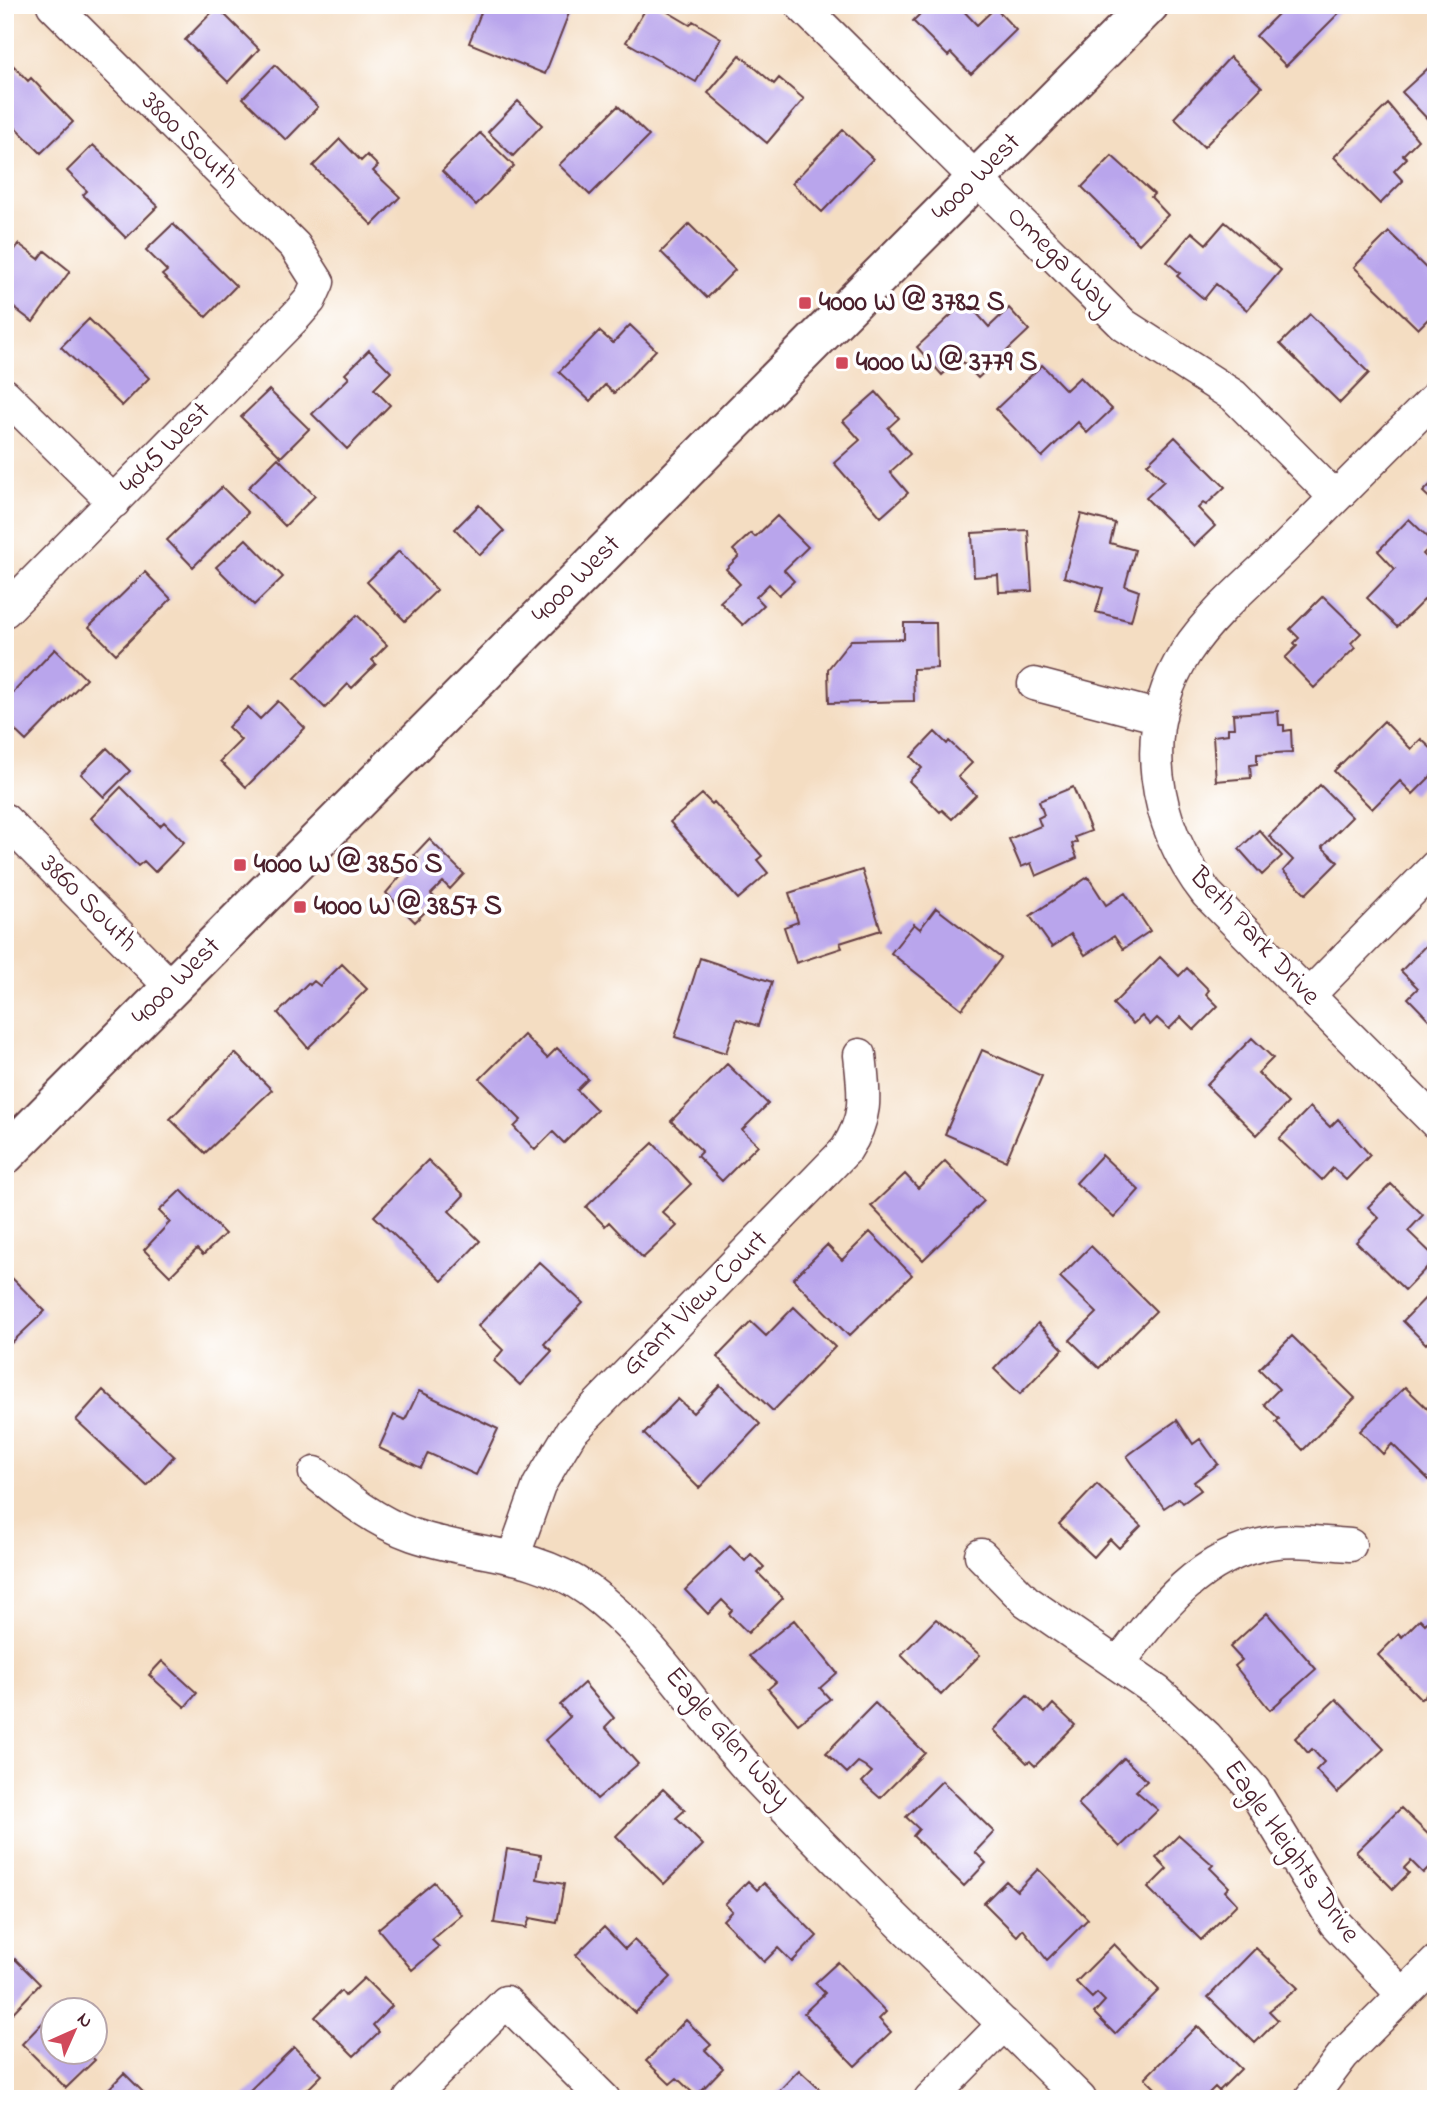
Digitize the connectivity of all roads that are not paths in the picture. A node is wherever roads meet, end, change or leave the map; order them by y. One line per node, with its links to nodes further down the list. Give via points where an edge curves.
1 (53, 5): 5 (street, 3800 South, via 295,246)
2 (801, 5): 4 (street, Omega Way)
3 (1150, 5): 4 (street, 4000 West)
4 (977, 179): 8 (street, Omega Way, via 1124,325 1234,396); 15 (street, 4000 West)
5 (318, 282): 9 (street, 4045 West, via 296,316)
6 (5, 395): 9 (street)
7 (1436, 397): 8 (street, Beth Park Drive)
8 (1335, 497): 12 (street, Beth Park Drive, via 1187,651)
9 (114, 502): 10 (street, 4045 West)
10 (5, 611)
11 (1034, 684): 12 (street)
12 (1160, 717): 16 (street, Beth Park Drive, via 1157,789 1180,855 1223,912)
13 (5, 820): 15 (street, 3860 South)
14 (1436, 866): 16 (street)
15 (172, 988): 19 (street, 4000 West)
16 (1308, 996): 18 (street, Beth Park Drive)
17 (860, 1055): 22 (street, Grant View Court, via 865,1108 846,1150 571,1432 539,1485)
18 (1436, 1123)
19 (5, 1155)
20 (315, 1473): 22 (street, Eagle Glen Way, via 371,1514 414,1535)
21 (1350, 1545): 24 (street, via 1271,1543 1217,1562 1177,1592)
22 (514, 1555): 27 (street, Eagle Glen Way, via 585,1588 632,1629 751,1772)
23 (981, 1555): 24 (street, Eagle Heights Drive, via 1034,1607)
24 (1119, 1663): 26 (street, Eagle Heights Drive, via 1182,1713 1231,1762 1269,1814 1335,1923)
25 (1436, 1962): 26 (street)
26 (1403, 1994): 32 (street, via 1343,2055)
27 (1004, 2024): 30 (street); 31 (street, Eagle Glen Way)
28 (410, 2099): 29 (street, via 506,2002)
29 (604, 2099)
30 (930, 2099)
31 (1080, 2099)
32 (1310, 2099)

